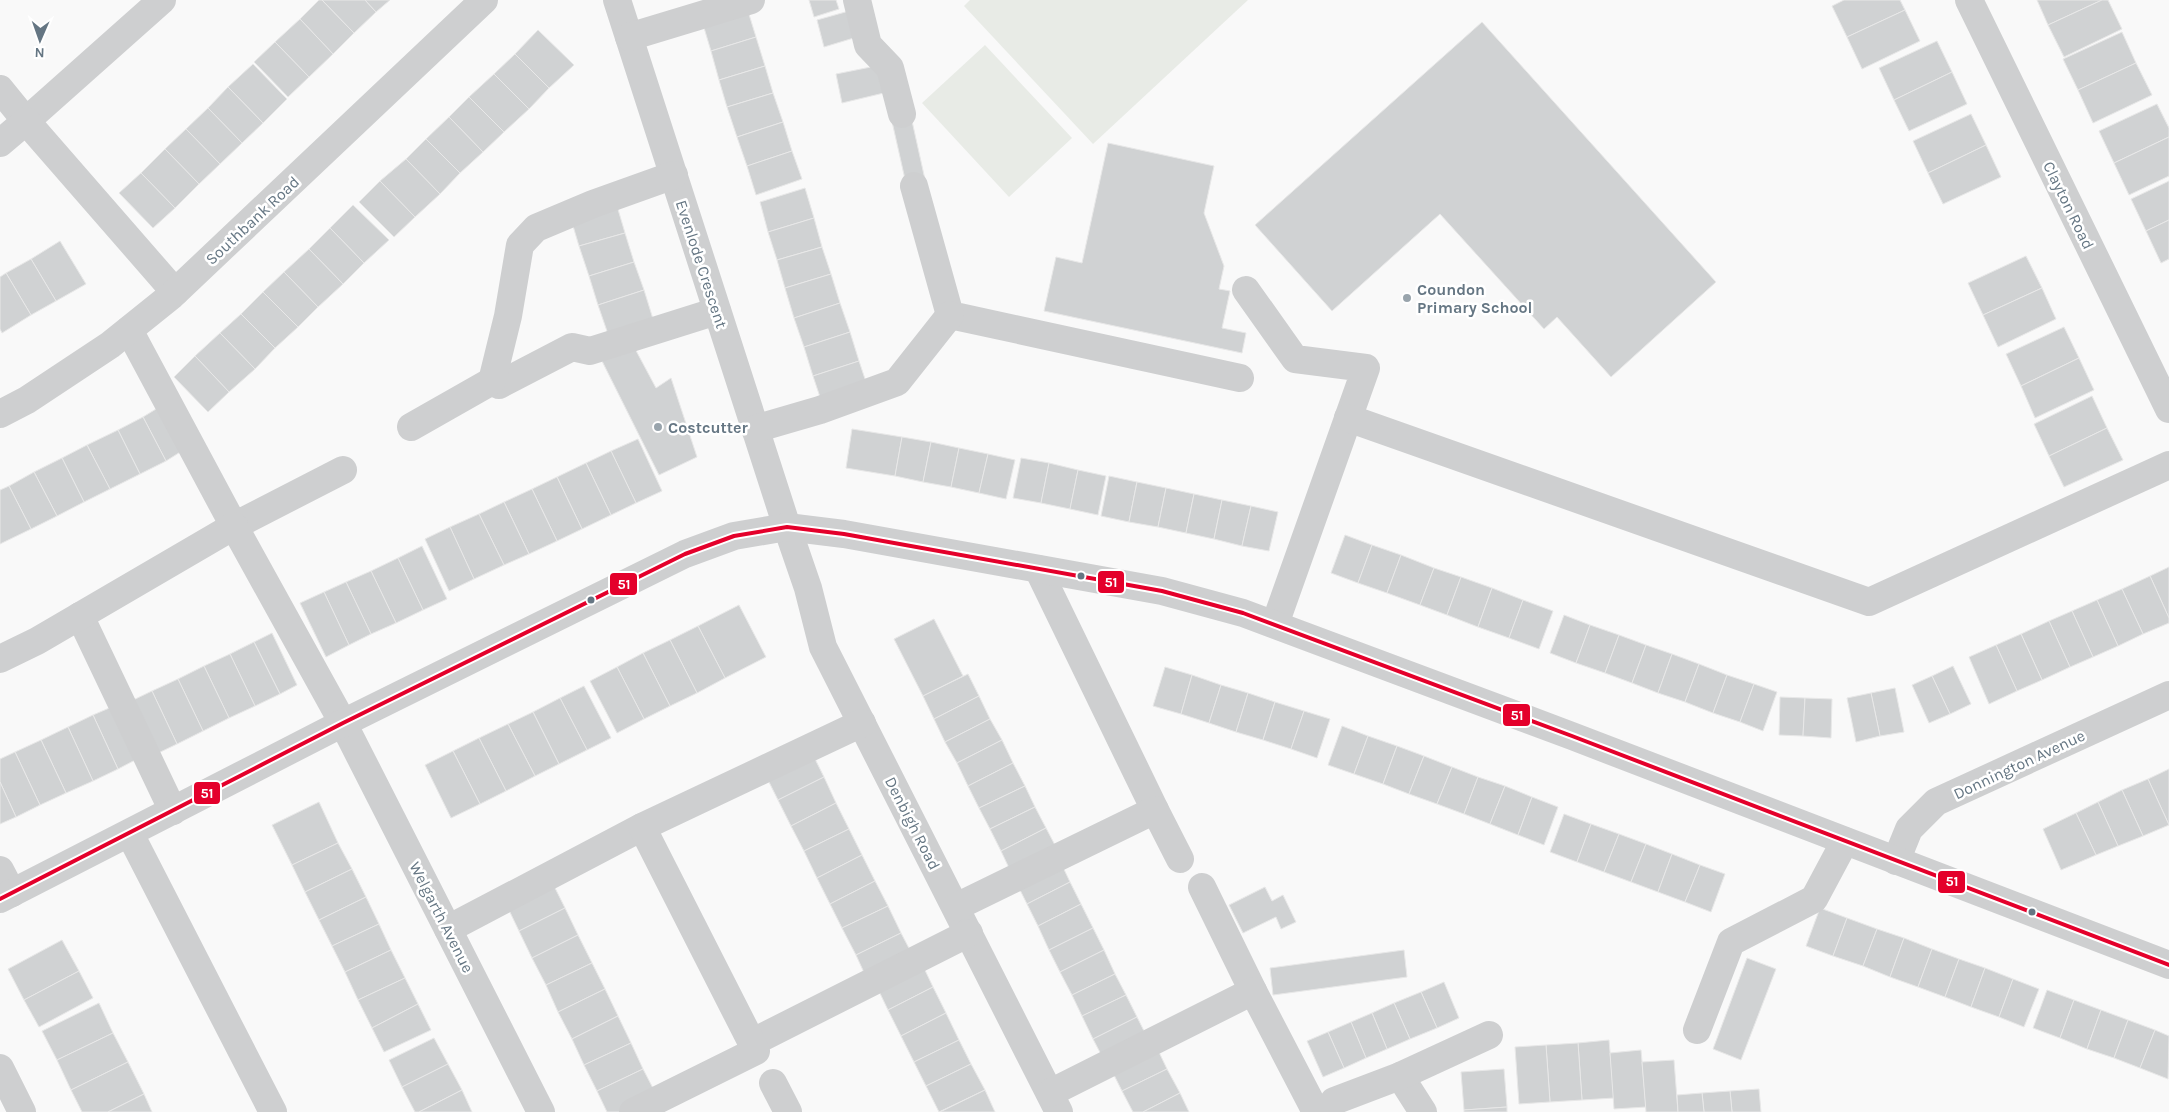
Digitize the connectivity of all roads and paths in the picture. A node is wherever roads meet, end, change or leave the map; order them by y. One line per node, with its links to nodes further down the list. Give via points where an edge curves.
1 (162, 0): 10 (street)
2 (484, 0): 15 (street, Southbank Road)
3 (617, 0): 7 (street, Evenlode Crescent)
4 (751, 0): 7 (street)
5 (857, 0): 9 (street, via 868,45 890,68)
6 (1969, 0): 21 (street, Clayton Road)
7 (629, 37): 12 (street, Evenlode Crescent)
8 (0, 88): 10 (street)
9 (902, 114)
10 (26, 121): 11 (street); 15 (street)
11 (0, 144)
12 (674, 175): 16 (street, Evenlode Crescent); 20 (street, via 536,228 520,245 508,316)
13 (914, 186): 17 (street)
14 (1246, 290): 23 (street, via 1295,359 1366,368)
15 (175, 292): 18 (street, Southbank Road)
16 (717, 311): 20 (street, via 590,351 572,347 499,385); 25 (street, Evenlode Crescent)
17 (950, 314): 19 (street); 25 (street, via 897,382)
18 (130, 330): 22 (street, Southbank Road, via 27,400); 28 (street, Welgarth Avenue)
19 (1240, 378)
20 (492, 381): 24 (street)
21 (2169, 409)
22 (0, 414)
23 (1348, 418): 26 (street, via 1869,602); 32 (street)
24 (411, 426)
25 (755, 429): 29 (street, Evenlode Crescent)
26 (2169, 465)
27 (342, 470): 28 (street)
28 (234, 526): 31 (street); 35 (street, Welgarth Avenue)
29 (787, 527): 30 (street, via 844,534); 35 (street, via 734,536 685,554); 36 (street, Denbigh Road, via 808,588 823,647)
30 (1038, 569): 32 (street, via 1162,592); 37 (street)
31 (80, 616): 33 (street); 38 (street)
32 (1275, 624): 41 (street)
33 (0, 659)
34 (2169, 695): 43 (street, Donnington Avenue, via 1936,802 1909,829)
35 (343, 723): 38 (street); 47 (street, Welgarth Avenue)
36 (862, 723): 39 (street); 46 (street, Denbigh Road)
37 (1155, 810): 42 (street); 46 (street)
38 (173, 811): 40 (street)
39 (642, 827): 47 (street); 53 (street)
40 (130, 834): 45 (street); 60 (street)
41 (1845, 841): 43 (street); 51 (street, via 1814,899 1731,942)
42 (1180, 859)
43 (1896, 861): 49 (street)
44 (1202, 887): 50 (street)
45 (4, 888)
46 (956, 907): 48 (street, Denbigh Road)
47 (448, 929): 61 (street, Welgarth Avenue)
48 (969, 933): 53 (street); 57 (street, Denbigh Road)
49 (2169, 964)
50 (1253, 991): 57 (street); 58 (street)
51 (1697, 1030)
52 (1489, 1035): 55 (street)
53 (752, 1043): 62 (street, via 756,1051)
54 (0, 1068): 59 (street)
55 (1400, 1076): 58 (street); 64 (street)
56 (773, 1083): 63 (street)
57 (1054, 1103)
58 (1325, 1107)
59 (22, 1112)
60 (273, 1112)
61 (541, 1112)
62 (633, 1112)
63 (788, 1112)
64 (1423, 1112)

